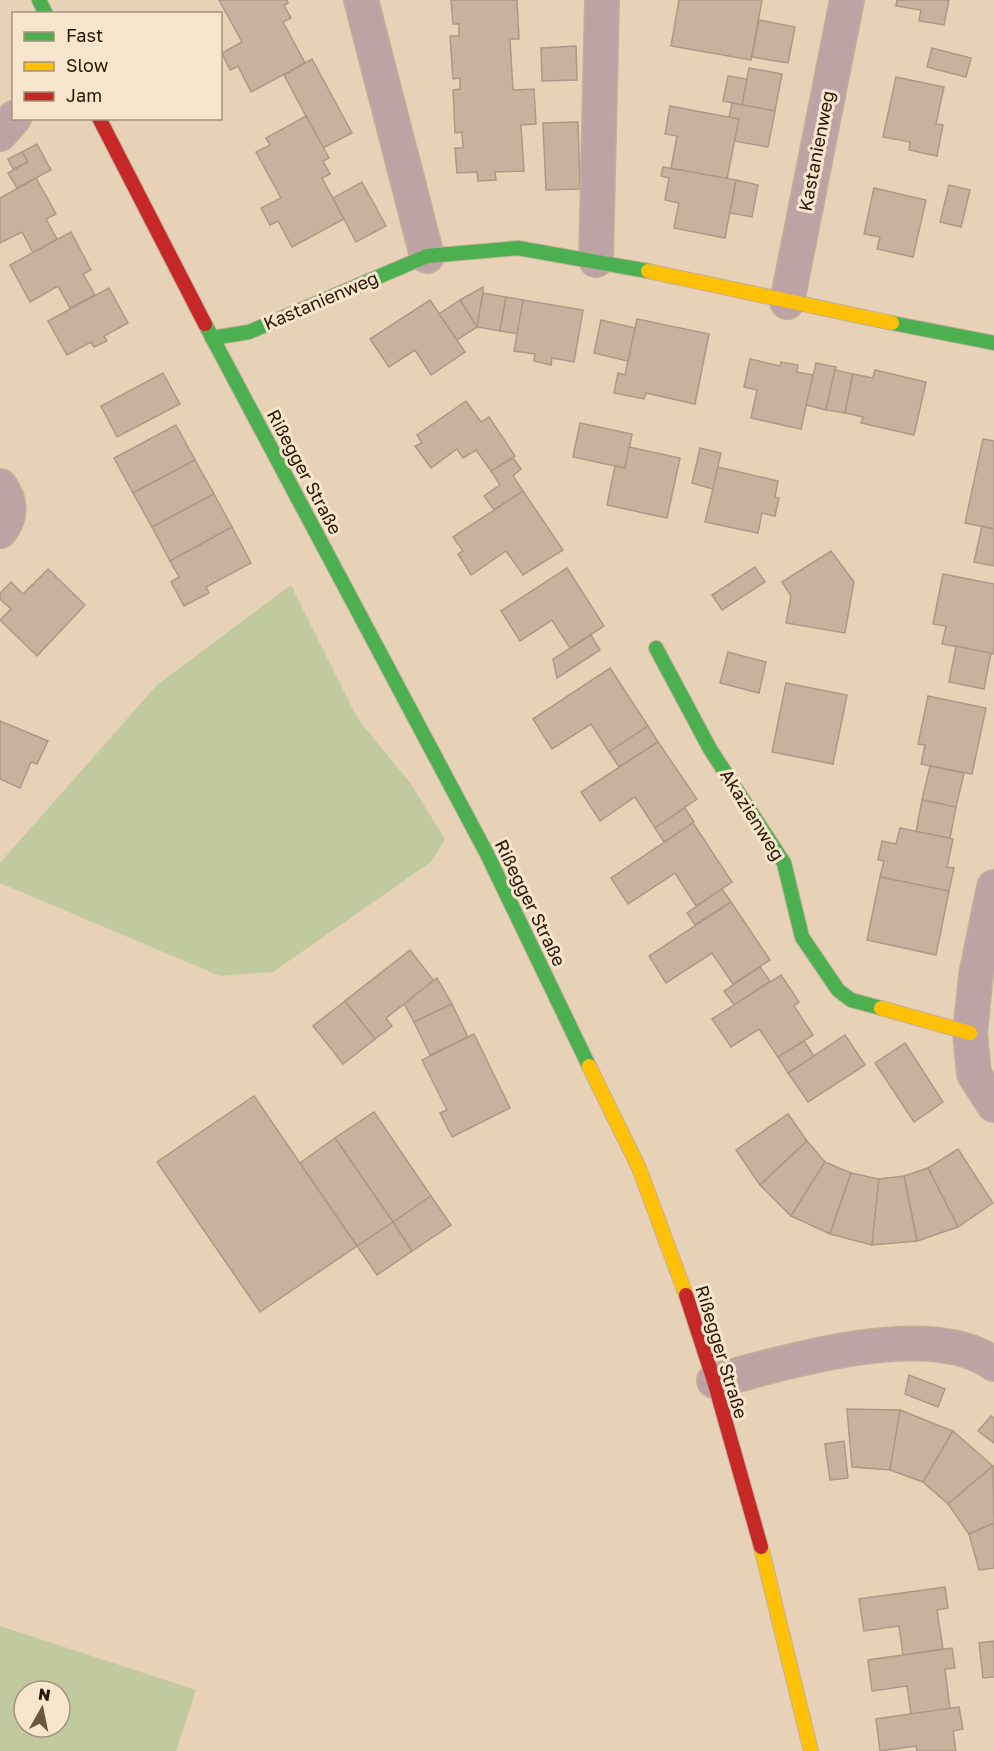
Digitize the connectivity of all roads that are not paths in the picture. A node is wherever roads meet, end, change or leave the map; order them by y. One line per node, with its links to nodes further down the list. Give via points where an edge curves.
1 (361, 0): 7 (street)
2 (602, 0): 8 (street)
3 (848, 0): 9 (street, Kastanienweg)
4 (12, 120): 6 (street)
5 (100, 120): 10 (street, Rißegger Straße)
6 (0, 134)
7 (427, 256): 8 (street, Kastanienweg, via 518,248); 10 (street, Kastanienweg, via 249,332)
8 (596, 260): 9 (street, Kastanienweg)
9 (787, 302): 11 (street, Kastanienweg)
10 (212, 338): 19 (street, Rißegger Straße, via 487,854 639,1168)
11 (994, 343)
12 (0, 486): 13 (street, via 7,496 10,516)
13 (0, 531)
14 (656, 648): 16 (street, Akazienweg, via 710,749 784,863 802,937 838,990 851,1000)
15 (994, 887): 16 (street, via 976,975)
16 (970, 1034): 17 (street, via 974,1074)
17 (994, 1105)
18 (991, 1356): 19 (street, via 936,1344 879,1344)
19 (714, 1381): 20 (street, Rißegger Straße, via 775,1595)
20 (811, 1751)

